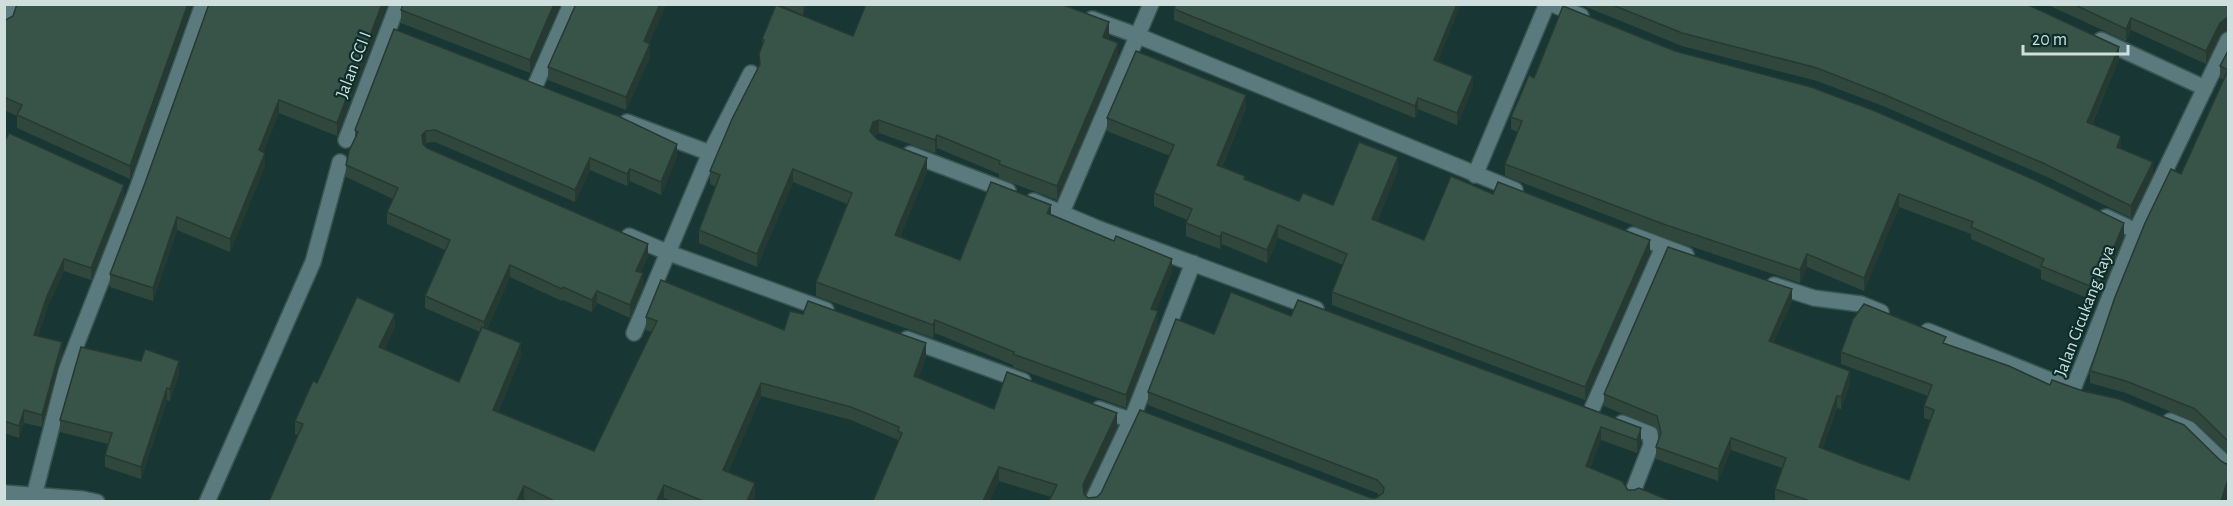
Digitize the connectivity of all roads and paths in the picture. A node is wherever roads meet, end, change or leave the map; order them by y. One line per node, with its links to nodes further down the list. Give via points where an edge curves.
1 (13, 4): 10 (street)
2 (203, 4): 48 (street, via 130,189 66,371)
3 (398, 4): 18 (street, Jalan CCI I, via 394,31)
4 (571, 4): 15 (street)
5 (1151, 4): 12 (street)
6 (1546, 4): 22 (street)
7 (1552, 4): 9 (street)
8 (1083, 16): 12 (street)
9 (1594, 21)
10 (4, 24)
11 (2082, 32): 16 (street)
12 (1136, 35): 22 (street); 25 (street)
13 (2229, 40): 16 (street, Jalan Cicukang Raya)
14 (751, 73): 20 (street)
15 (536, 86)
16 (2205, 88): 28 (street, Jalan Cicukang Raya)
17 (613, 116): 20 (street)
18 (346, 140)
19 (891, 147): 25 (street)
20 (710, 153): 30 (street)
21 (340, 162): 51 (street, via 313,262)
22 (1475, 174): 23 (street)
23 (1530, 196)
24 (2094, 211): 28 (street)
25 (1062, 212): 32 (street)
26 (615, 230): 30 (street)
27 (1619, 230): 29 (street)
28 (2136, 231): 37 (street, Jalan Cicukang Raya, via 2078,391)
29 (1663, 247): 31 (street); 47 (street, via 1596,413 1650,434 1651,445)
30 (669, 253): 35 (street); 38 (street)
31 (1695, 258)
32 (1193, 263): 34 (street); 42 (street)
33 (1760, 280): 36 (street, via 1814,298 1861,304)
34 (1326, 313)
35 (838, 314)
36 (1893, 317)
37 (1915, 326)
38 (634, 333)
39 (894, 334): 40 (street)
40 (1040, 388)
41 (1085, 404): 42 (street)
42 (1133, 416): 44 (street); 52 (street)
43 (2158, 416): 45 (street, via 2189,429)
44 (1153, 418)
45 (2229, 466)
46 (4, 493): 48 (street)
47 (1632, 494)
48 (34, 496): 49 (street)
49 (51, 500): 50 (street)
50 (97, 501)
51 (207, 501)
52 (1092, 501)

